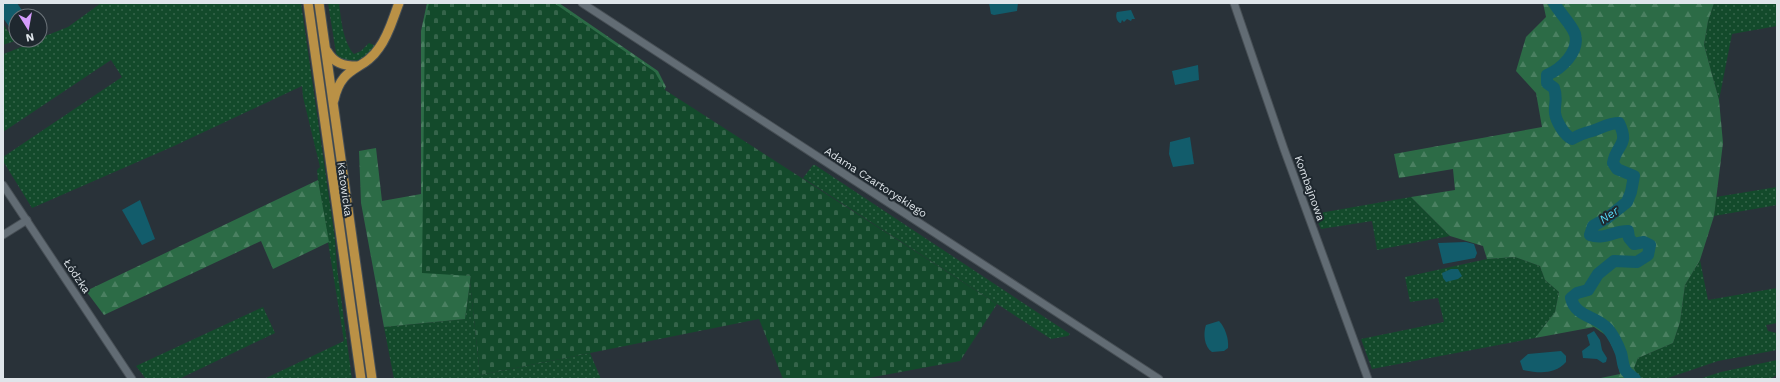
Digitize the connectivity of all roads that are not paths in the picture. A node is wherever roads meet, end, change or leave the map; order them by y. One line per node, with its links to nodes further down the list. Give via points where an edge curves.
1 (308, 3): 13 (main road, Katowicka)
2 (320, 3): 6 (main road, Katowicka)
3 (399, 3): 7 (main road, via 380,48)
4 (582, 3): 15 (street, Adama Czartoryskiego)
5 (1234, 3): 16 (street, Kombajnowa, via 1271,113)
6 (326, 49): 7 (main road, via 338,62 346,66); 8 (main road, Katowicka)
7 (357, 66): 8 (main road, via 340,82)
8 (334, 104): 14 (main road, Katowicka)
9 (3, 185): 10 (street, Łódzka)
10 (26, 220): 11 (street); 12 (street, Łódzka)
11 (3, 235)
12 (132, 379)
13 (361, 379)
14 (372, 379)
15 (1159, 379)
16 (1368, 379)

